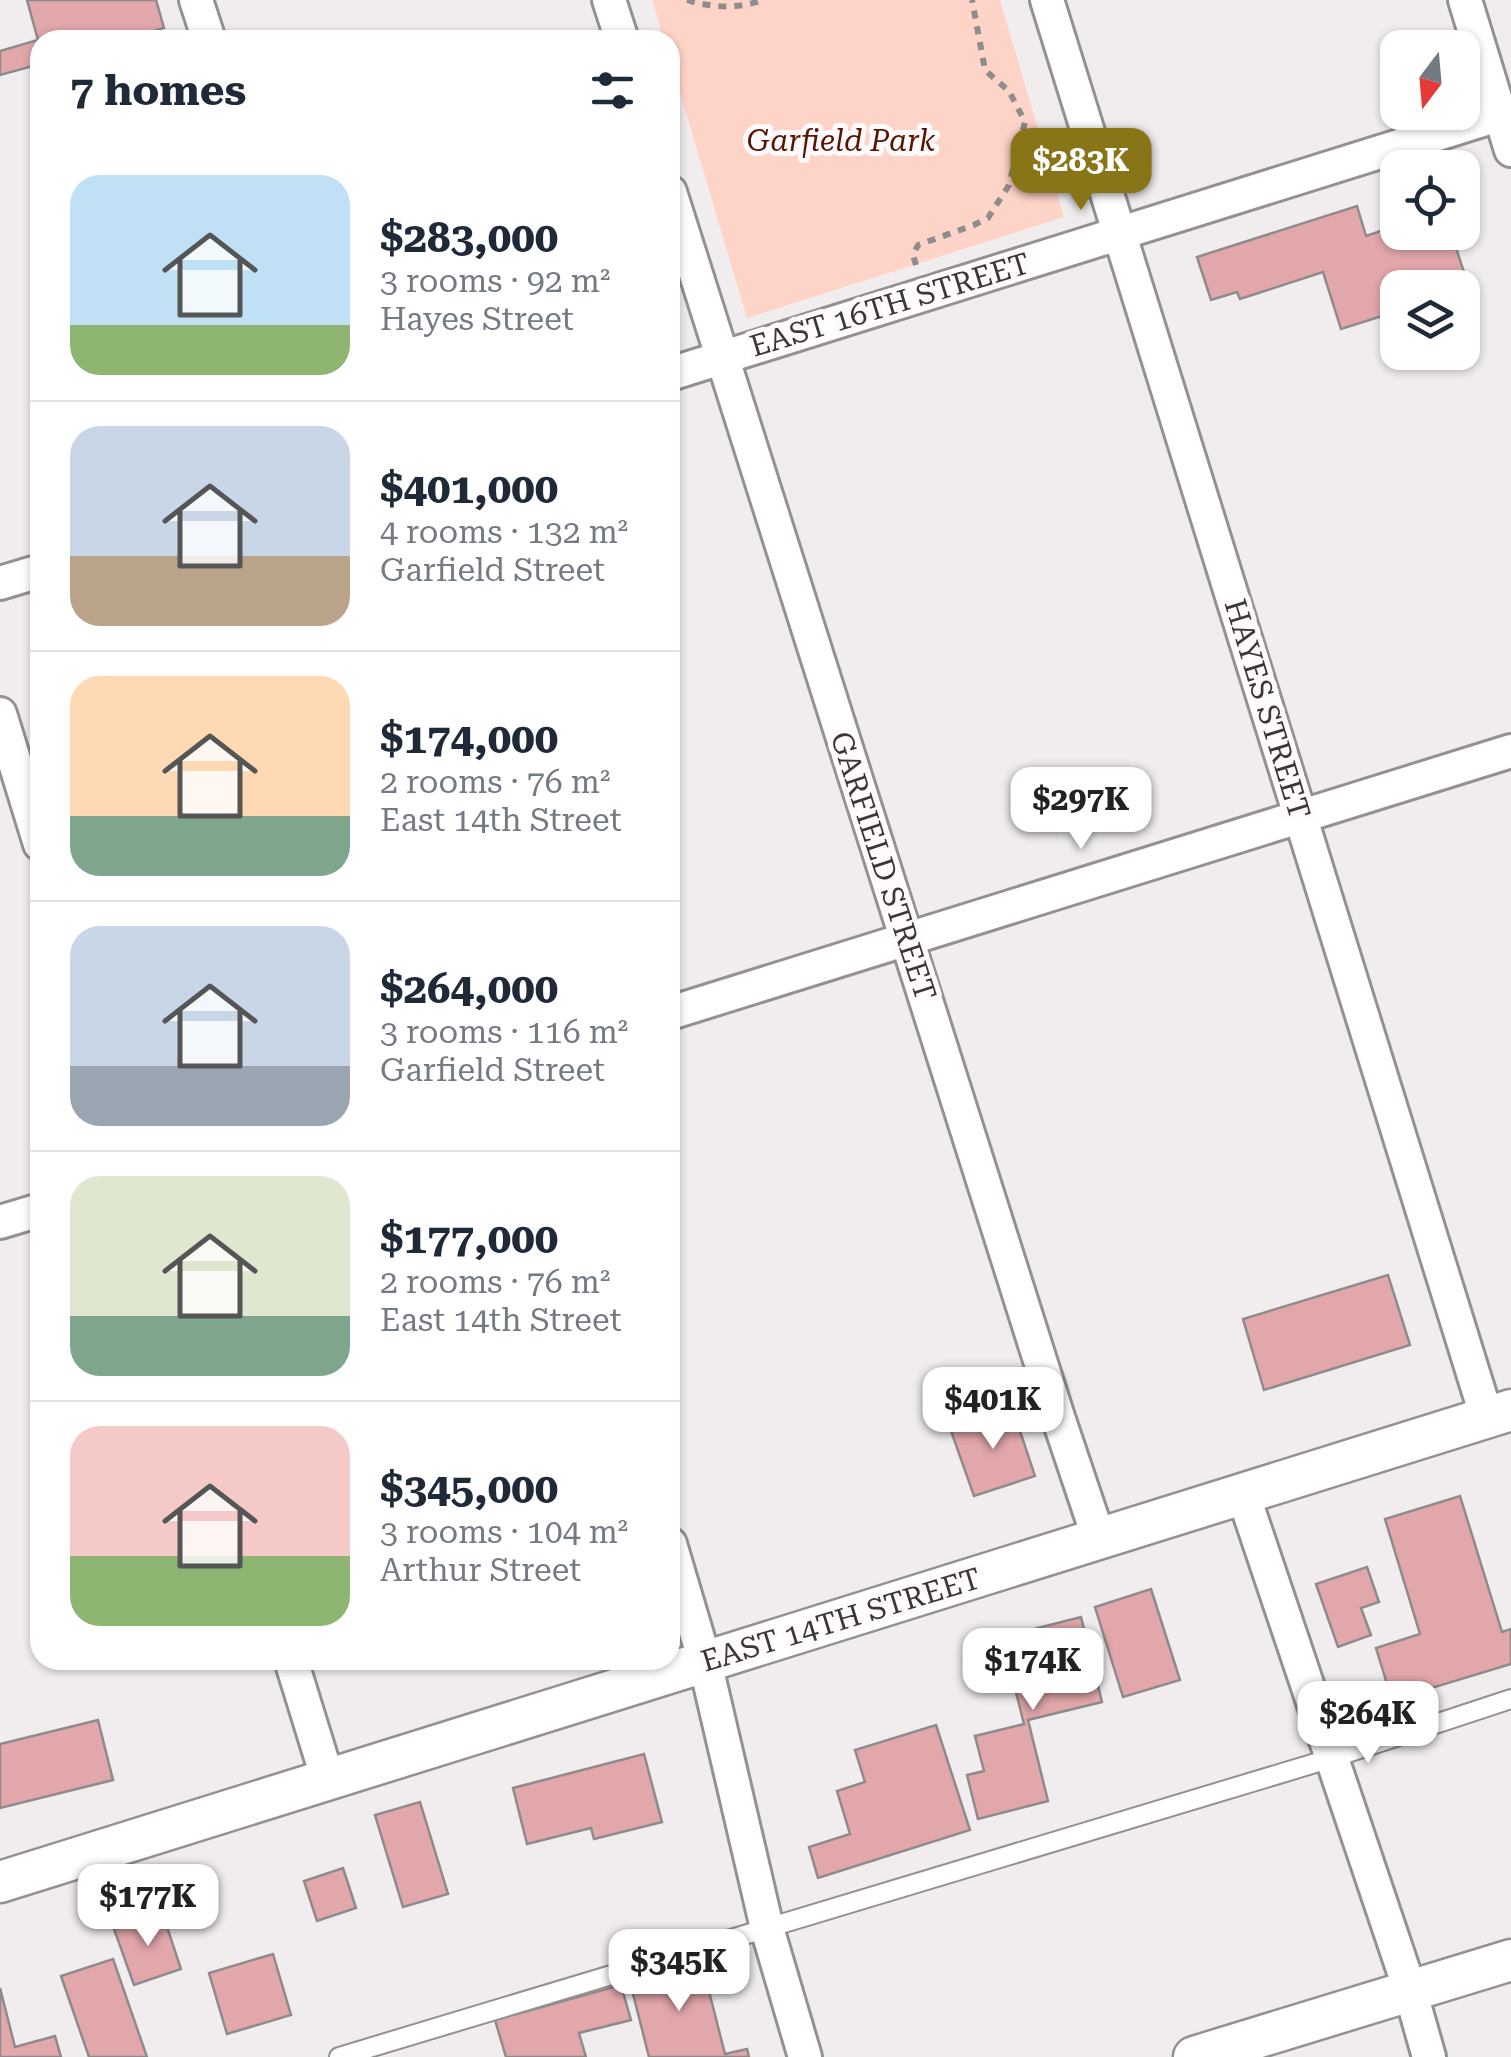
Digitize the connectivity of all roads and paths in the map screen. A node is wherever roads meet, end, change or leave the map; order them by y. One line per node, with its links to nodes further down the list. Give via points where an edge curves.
1 (196, 0): 8 (street)
2 (609, 0): 9 (street)
3 (687, 0): 4 (path, via 746,6)
4 (763, 0)
5 (972, 0): 14 (path, via 985,70 1009,91 1024,122 1010,185 988,218 918,245 913,254)
6 (1046, 0): 13 (street, HAYES STREET)
7 (1465, 0): 10 (street)
8 (205, 30)
9 (619, 30)
10 (1506, 113): 11 (street); 13 (street, EAST 16TH STREET)
11 (1511, 150)
12 (680, 224): 15 (street, GARFIELD STREET)
13 (1119, 234): 14 (street, EAST 16TH STREET); 22 (street, HAYES STREET)
14 (925, 294): 15 (street, EAST 16TH STREET)
15 (722, 358): 16 (street, EAST 16TH STREET); 23 (street, GARFIELD STREET)
16 (680, 371)
17 (30, 574): 18 (street)
18 (0, 584)
19 (0, 714): 21 (street)
20 (1511, 751): 22 (street)
21 (30, 812)
22 (1300, 817): 23 (street); 27 (street, HAYES STREET)
23 (906, 940): 24 (street); 29 (street, GARFIELD STREET)
24 (680, 1010)
25 (30, 1213): 26 (street)
26 (0, 1222)
27 (1499, 1414): 28 (street, EAST 14TH STREET)
28 (1243, 1494): 29 (street, EAST 14TH STREET); 36 (street)
29 (1100, 1539): 31 (street, EAST 14TH STREET)
30 (680, 1578): 31 (street)
31 (705, 1662): 34 (street, EAST 14TH STREET); 39 (street)
32 (295, 1670): 37 (street)
33 (679, 1670): 37 (street, EAST 14TH STREET)
34 (680, 1670)
35 (1511, 1699): 36 (lane)
36 (1332, 1758): 39 (lane); 41 (street)
37 (328, 1780): 38 (street, EAST 14TH STREET)
38 (0, 1882)
39 (767, 1928): 42 (lane); 43 (street)
40 (1511, 1960): 41 (street)
41 (1410, 1990): 44 (street); 45 (street)
42 (340, 2057)
43 (805, 2057)
44 (1194, 2057)
45 (1429, 2057)

